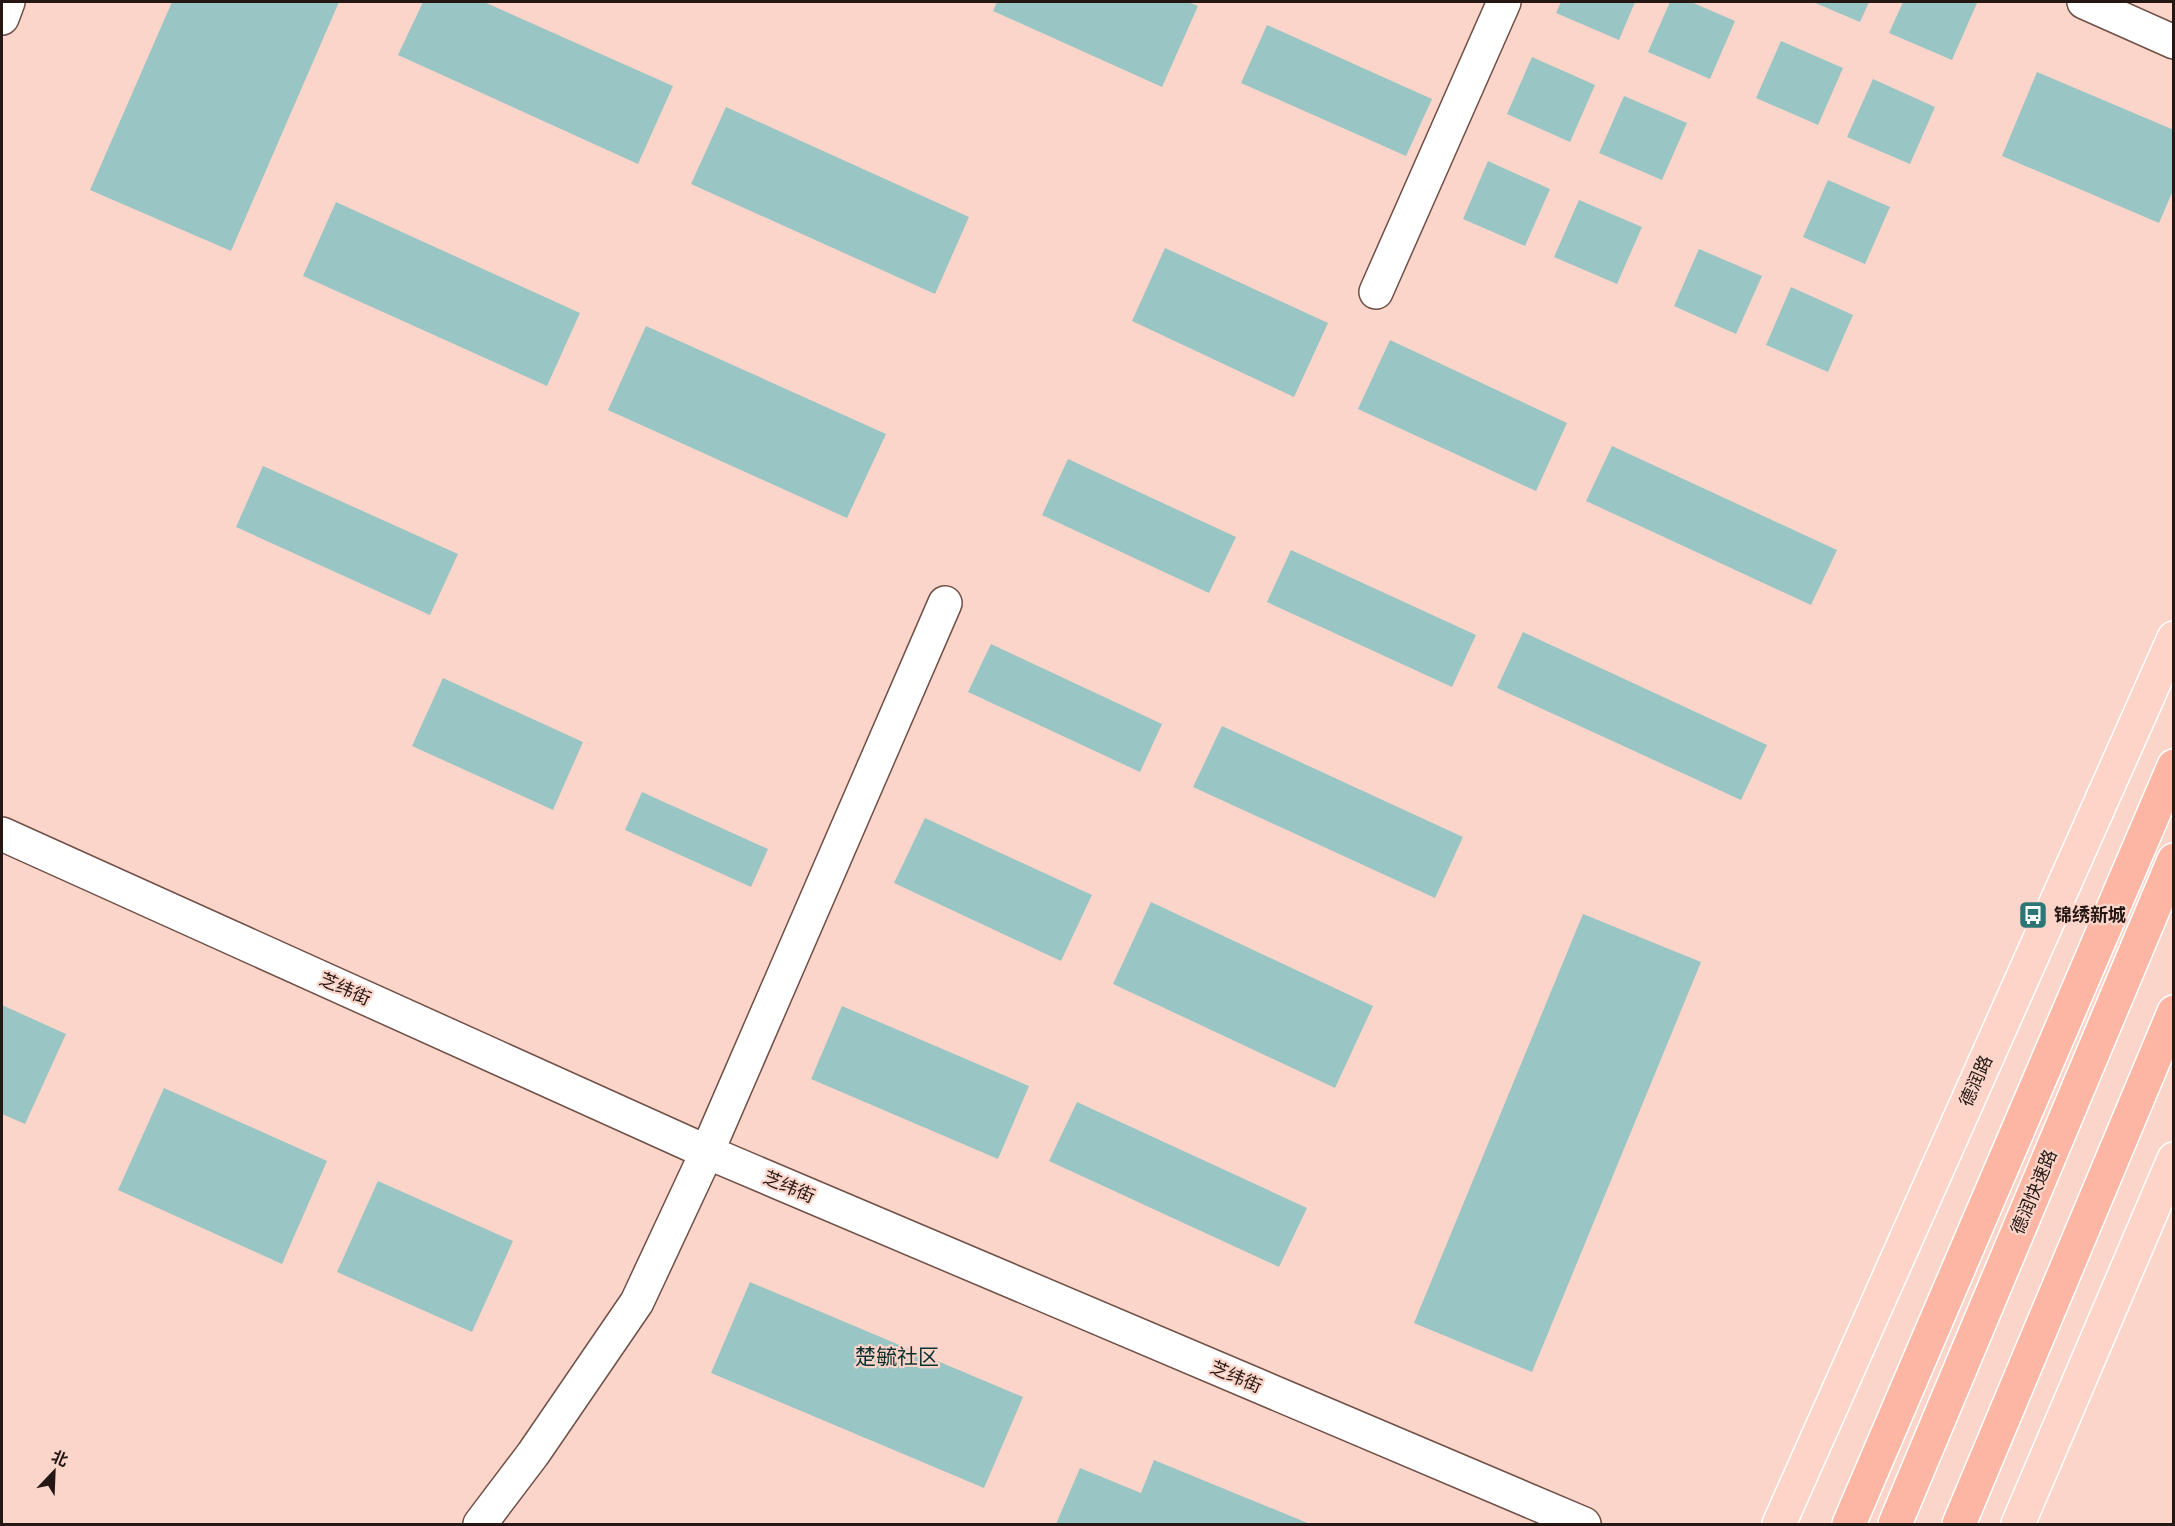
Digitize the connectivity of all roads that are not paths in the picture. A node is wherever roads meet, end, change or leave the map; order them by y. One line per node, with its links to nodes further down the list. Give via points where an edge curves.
1 (9, 2): 4 (street)
2 (1504, 2): 6 (street)
3 (2084, 2): 5 (street)
4 (2, 18)
5 (2174, 42)
6 (1376, 292)
7 (945, 603): 13 (street)
8 (2174, 638): 17 (main road, 德润路)
9 (2174, 766): 18 (highway)
10 (2, 834): 13 (street, 芝纬街)
11 (2174, 860): 19 (highway, 德润快速路)
12 (2174, 1012): 20 (highway)
13 (707, 1152): 15 (street, via 637,1302); 16 (street, 芝纬街)
14 (2174, 1159): 21 (main road)
15 (480, 1524)
16 (1584, 1524)
17 (1779, 1524)
18 (1849, 1524)
19 (1895, 1524)
20 (1959, 1524)
21 (2018, 1524)

